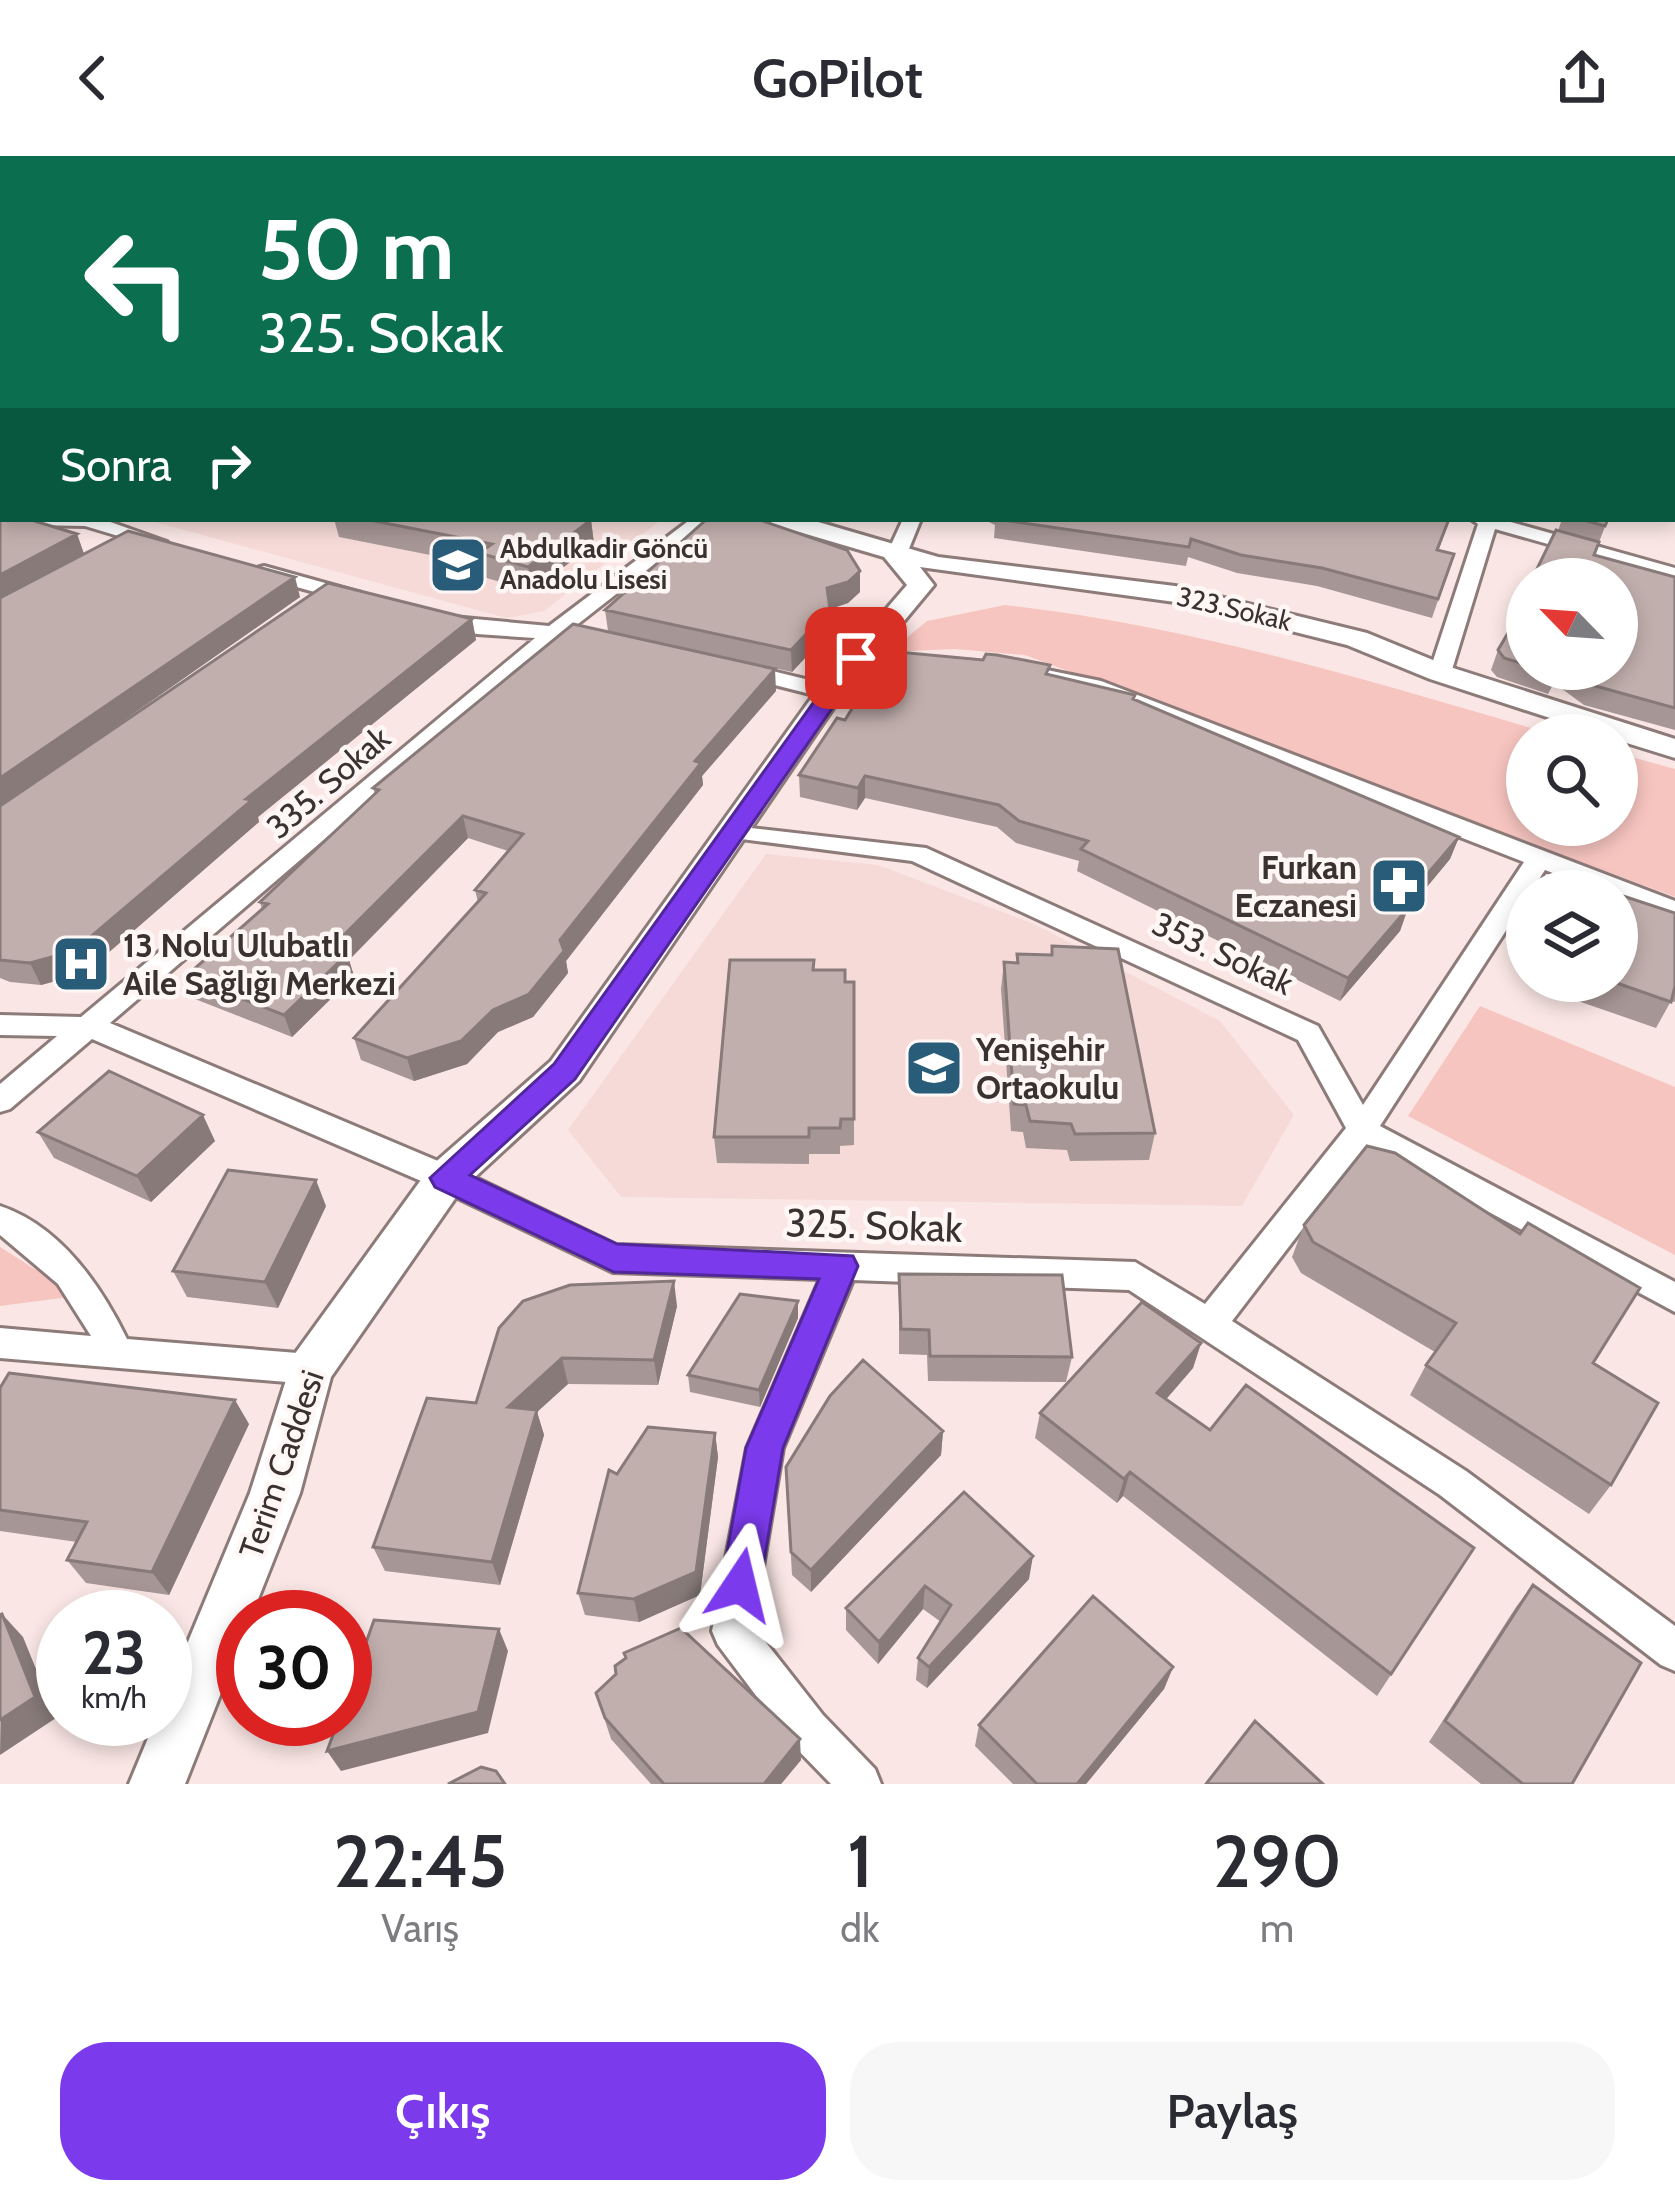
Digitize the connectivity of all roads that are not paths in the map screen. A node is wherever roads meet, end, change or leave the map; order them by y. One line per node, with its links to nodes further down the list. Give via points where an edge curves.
1 (96, 522): 6 (street)
2 (699, 522): 14 (street, 335. Sokak)
3 (802, 522): 7 (street, 323.Sokak)
4 (1483, 522): 20 (street)
5 (1511, 524): 11 (street)
6 (139, 536): 8 (street); 9 (street)
7 (904, 537): 16 (street, Terim Caddesi, via 921,585); 20 (street, 323.Sokak, via 1357,639)
8 (119, 547)
9 (181, 548)
10 (244, 566): 12 (street, via 319,598)
11 (1675, 574)
12 (371, 602)
13 (413, 612): 14 (street, via 477,628)
14 (553, 633): 15 (street); 27 (street, 335. Sokak)
15 (590, 634)
16 (856, 658): 17 (street); 21 (street, Terim Caddesi)
17 (902, 659)
18 (992, 664): 24 (street, via 1093,686)
19 (722, 665): 21 (street)
20 (1440, 673): 22 (street, 323.Sokak)
21 (830, 692): 23 (street, Terim Caddesi)
22 (1675, 748)
23 (734, 830): 29 (street, 353. Sokak, via 917,854 1308,1033); 30 (street, Terim Caddesi, via 565,1071)
24 (1539, 859): 25 (street); 29 (street)
25 (1675, 911)
26 (0, 1025): 27 (street, 325. Sokak)
27 (92, 1028): 28 (street, 335. Sokak); 30 (street, 325. Sokak)
28 (0, 1101)
29 (1362, 1130): 33 (street); 34 (street)
30 (446, 1178): 32 (street, 325. Sokak, via 614,1258); 37 (street, Terim Caddesi)
31 (0, 1219): 36 (street, via 38,1241 91,1298)
32 (842, 1266): 34 (street, 325. Sokak, via 1136,1276); 40 (street, via 765,1448 732,1631)
33 (1675, 1298)
34 (1209, 1324): 38 (street, 325. Sokak, via 1453,1483)
35 (0, 1343): 36 (street)
36 (115, 1351): 37 (street)
37 (310, 1369): 39 (street, Terim Caddesi, via 274,1493)
38 (1675, 1651)
39 (157, 1784)
40 (860, 1784)

